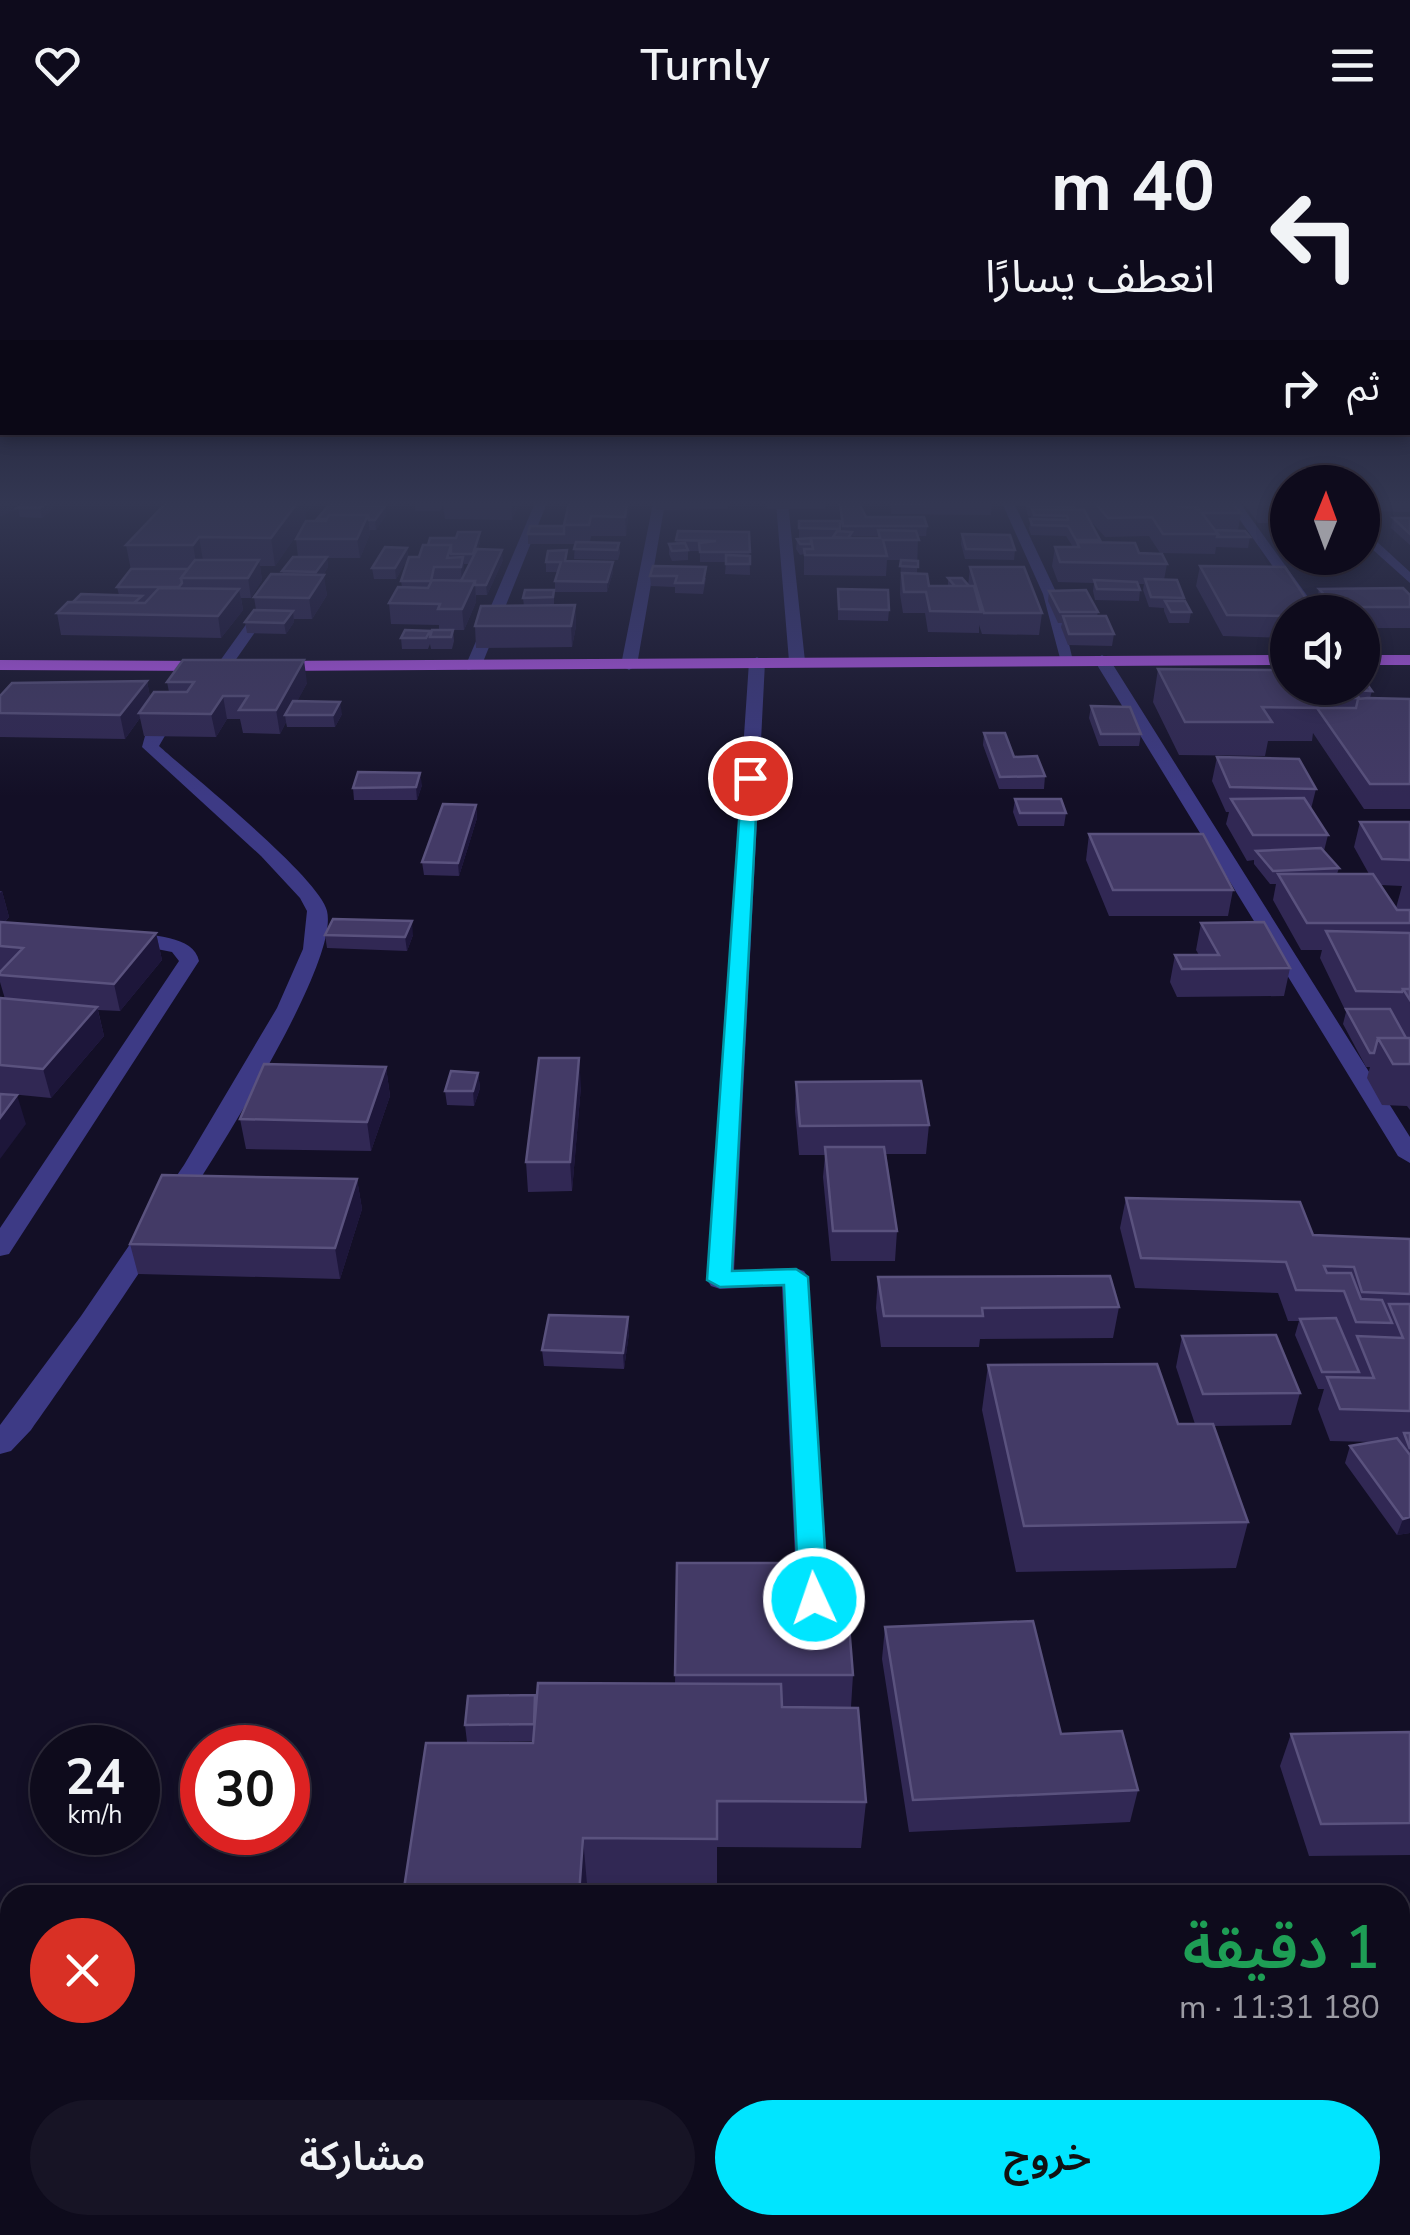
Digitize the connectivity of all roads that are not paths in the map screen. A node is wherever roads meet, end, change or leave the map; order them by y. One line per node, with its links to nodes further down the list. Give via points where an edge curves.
1 (268, 601): 15 (street)
2 (500, 601): 16 (street)
3 (641, 601): 14 (street)
4 (791, 601): 10 (street)
5 (1052, 601): 11 (street)
6 (1102, 660): 7 (main road); 11 (main road); 18 (street)
7 (1270, 660)
8 (1380, 661): 12 (main road)
9 (757, 662): 10 (main road); 14 (main road); 21 (street, via 720,1280 796,1277)
10 (797, 662): 11 (main road)
11 (1069, 662)
12 (1407, 663)
13 (0, 665): 15 (main road)
14 (629, 665): 16 (main road)
15 (214, 666): 16 (main road); 20 (street, via 150,747 297,882 318,911 318,939 264,1056 131,1268 21,1424)
16 (473, 667)
17 (110, 936): 19 (street, via 178,947 189,961)
18 (1410, 1156)
19 (0, 1248)
20 (0, 1443)
21 (814, 1599)

